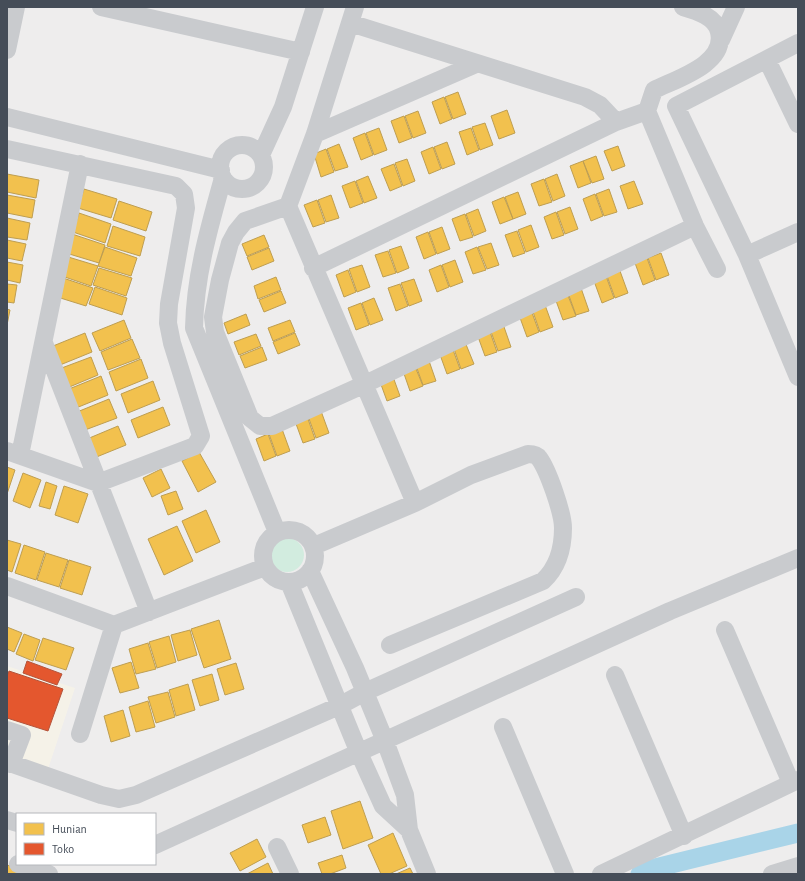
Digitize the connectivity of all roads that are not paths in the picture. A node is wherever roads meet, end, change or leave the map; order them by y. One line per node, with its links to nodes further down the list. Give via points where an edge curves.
1 (16, 7): 9 (street)
2 (102, 7): 10 (street)
3 (315, 7): 10 (street)
4 (684, 7): 7 (street, via 711,19 718,28)
5 (736, 7): 7 (street)
6 (352, 15): 12 (street); 17 (street)
7 (721, 40): 13 (street, via 714,56 704,65 654,90)
8 (798, 43): 11 (street)
9 (7, 50)
10 (301, 52): 19 (street, via 283,108)
11 (767, 60): 16 (street); 25 (street, via 676,106)
12 (476, 64): 15 (street, via 585,97 600,105); 17 (street)
13 (647, 111): 15 (street); 23 (street)
14 (7, 117): 21 (street)
15 (616, 122): 26 (street)
16 (798, 124)
17 (315, 134): 22 (street)
18 (7, 149): 20 (street)
19 (261, 155): 21 (street, via 248,145 231,148 221,161); 21 (street, via 264,172 254,186 237,188 229,184)
20 (80, 164): 28 (street); 33 (street, via 176,186 184,194 186,208 168,323 202,436 195,446)
21 (222, 174): 35 (street, via 199,269 194,328)
22 (288, 206): 26 (street); 31 (street, via 245,221 236,232 230,244 213,317 215,332 250,418 260,426 272,426)
23 (695, 226): 27 (street); 31 (street)
24 (798, 232): 25 (street)
25 (747, 255): 29 (street)
26 (313, 268): 31 (street)
27 (717, 269)
28 (44, 342): 32 (street); 33 (street)
29 (794, 355): 30 (street)
30 (798, 377)
31 (363, 385): 34 (street)
32 (14, 453): 33 (street)
33 (98, 483): 43 (street)
34 (414, 502): 36 (street); 46 (street, via 471,475 532,454 540,459 558,500 563,528 561,546 552,573 543,581)
35 (276, 532): 36 (street, via 289,529 301,532); 38 (street, via 265,544 262,555)
36 (314, 546): 39 (street, via 315,559)
37 (797, 556): 53 (street)
38 (265, 566): 40 (street, via 277,580); 43 (street)
39 (310, 571): 40 (street, via 298,580); 48 (street)
40 (289, 582): 49 (street)
41 (7, 586): 44 (street)
42 (576, 597): 48 (street)
43 (149, 612): 44 (street)
44 (114, 625): 52 (street)
45 (725, 630): 56 (street)
46 (390, 645)
47 (615, 675): 58 (street)
48 (365, 692): 49 (street); 53 (street)
49 (339, 706): 54 (street); 55 (street, via 136,795 119,798 101,795)
50 (504, 727): 66 (street)
51 (7, 730): 55 (street, via 22,735)
52 (80, 734)
53 (385, 741): 54 (street); 57 (street, via 405,795)
54 (359, 753): 57 (street, via 383,806); 59 (street)
55 (9, 763)
56 (795, 782): 58 (street)
57 (409, 830): 65 (street)
58 (684, 836): 67 (street)
59 (156, 845)
60 (277, 847): 64 (street)
61 (21, 865): 63 (street)
62 (798, 866): 68 (street)
63 (49, 874)
64 (290, 874)
65 (427, 874)
66 (565, 874)
67 (601, 874)
68 (772, 874)

